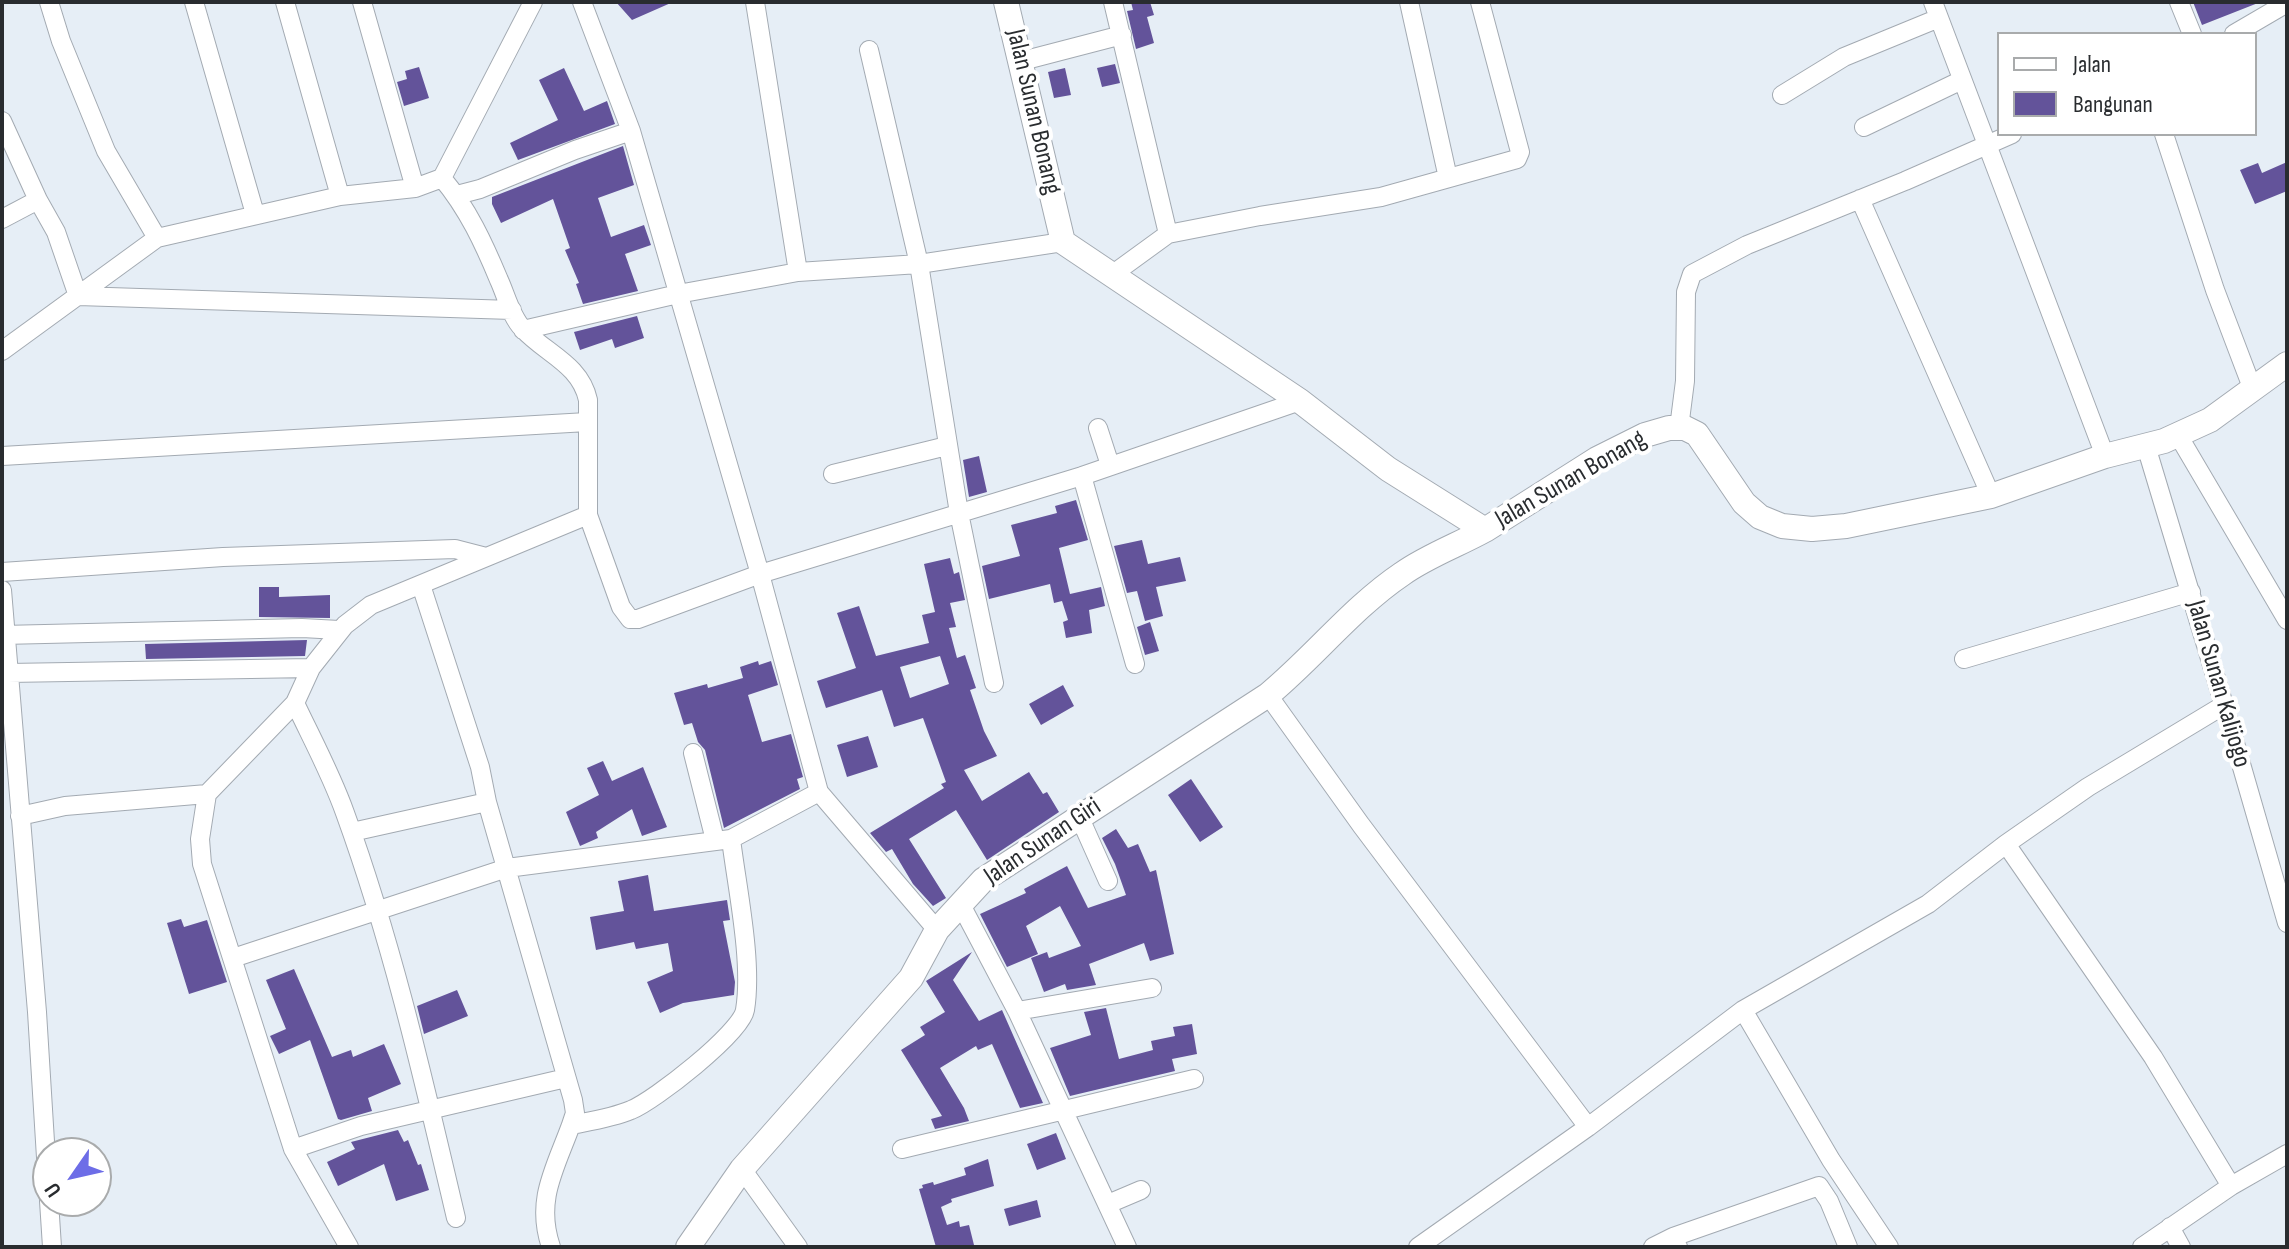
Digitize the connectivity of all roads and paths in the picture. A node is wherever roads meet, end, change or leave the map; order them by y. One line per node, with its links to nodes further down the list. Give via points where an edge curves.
1 (49, 2): 38 (street, via 106,151)
2 (194, 2): 35 (street)
3 (285, 2): 32 (street)
4 (362, 2): 30 (street)
5 (533, 2): 28 (street)
6 (582, 2): 24 (street)
7 (755, 2): 41 (street)
8 (1006, 2): 19 (street, Jalan Sunan Bonang)
9 (1113, 2): 17 (street)
10 (1409, 2): 29 (street)
11 (1480, 2): 29 (street, via 1520,152 1510,162)
12 (2179, 2): 15 (street)
13 (2287, 3): 16 (street)
14 (1936, 10): 20 (street); 21 (street)
15 (2191, 32)
16 (2237, 32)
17 (1122, 35): 19 (street); 37 (street)
18 (869, 50): 40 (street)
19 (1022, 61): 39 (street, Jalan Sunan Bonang)
20 (1962, 80): 23 (street); 27 (street)
21 (1782, 95)
22 (3, 127): 34 (street)
23 (1864, 127)
24 (631, 131): 31 (street); 43 (street)
25 (2007, 136): 27 (street)
26 (2165, 136): 49 (street)
27 (1985, 144): 33 (street); 58 (street)
28 (442, 178): 30 (street); 31 (street)
29 (1448, 178): 37 (street, via 1381,197)
30 (415, 188): 32 (street)
31 (457, 195): 45 (street)
32 (340, 196): 35 (street)
33 (1860, 199): 53 (street, via 1747,245 1692,274 1686,292); 62 (street)
34 (38, 200): 36 (street); 44 (street, via 56,232)
35 (255, 214): 38 (street)
36 (2, 219)
37 (1168, 234): 42 (street)
38 (157, 238): 44 (street)
39 (1063, 242): 40 (street); 42 (street, Jalan Sunan Bonang)
40 (919, 264): 41 (street); 55 (street)
41 (798, 272): 43 (street)
42 (1113, 274): 50 (street, Jalan Sunan Bonang)
43 (678, 294): 46 (street); 68 (street)
44 (78, 296): 45 (street); 47 (street)
45 (512, 310): 46 (street)
46 (523, 330): 51 (street, via 580,378 588,400)
47 (2, 351)
48 (2287, 364): 49 (street, Jalan Sunan Bonang)
49 (2253, 390): 54 (street, Jalan Sunan Bonang)
50 (1300, 401): 59 (street); 65 (street, Jalan Sunan Bonang, via 1388,469)
51 (587, 422): 57 (street); 64 (street)
52 (1098, 428): 59 (street)
53 (1679, 428): 62 (street, Jalan Sunan Bonang, via 1702,440 1744,503 1782,526 1846,526); 65 (street, Jalan Sunan Bonang, via 1645,435 1597,459)
54 (2178, 435): 56 (street, Jalan Sunan Bonang); 72 (street)
55 (947, 446): 60 (street); 63 (street)
56 (2146, 446): 58 (street, Jalan Sunan Bonang); 71 (street, Jalan Sunan Kalijogo)
57 (2, 456)
58 (2105, 456): 62 (street, Jalan Sunan Bonang)
59 (1110, 465): 61 (street)
60 (833, 474)
61 (1082, 476): 63 (street); 76 (street)
62 (1991, 496)
63 (959, 513): 68 (street); 79 (street)
64 (588, 515): 66 (street); 68 (street, via 630,619 647,618)
65 (1485, 530): 80 (street, Jalan Sunan Giri, via 1403,573)
66 (486, 557): 67 (street, via 455,549); 69 (street)
67 (2, 572)
68 (760, 574): 84 (street)
69 (421, 585): 73 (street, via 371,605); 86 (street)
70 (2, 590): 74 (street)
71 (2191, 592): 75 (street); 82 (street, Jalan Sunan Kalijogo)
72 (2287, 620)
73 (339, 630): 74 (street); 77 (street)
74 (3, 635): 78 (street)
75 (1964, 659)
76 (1135, 664)
77 (311, 668): 78 (street); 81 (street)
78 (8, 673): 87 (street)
79 (994, 683)
80 (1268, 695): 88 (street, Jalan Sunan Giri); 107 (street)
81 (295, 703): 85 (street); 89 (street)
82 (2224, 705): 91 (street); 96 (street, Jalan Sunan Kalijogo)
83 (693, 753): 90 (street)
84 (819, 792): 90 (street); 97 (street)
85 (207, 794): 87 (street, via 65,806); 98 (street, via 199,850)
86 (487, 802): 89 (street); 92 (street)
87 (20, 816): 108 (street)
88 (1079, 816): 93 (street); 94 (street, Jalan Sunan Giri, via 983,880)
89 (352, 832): 95 (street)
90 (723, 839): 92 (street); 106 (street, via 747,972 745,1014 722,1042 646,1103)
91 (2006, 844): 100 (street, via 1928,904); 115 (street, via 2153,1057)
92 (507, 868): 95 (street); 102 (street)
93 (1108, 881)
94 (960, 903): 97 (street, Jalan Sunan Giri); 101 (street)
95 (376, 909): 98 (street); 105 (street)
96 (2287, 923)
97 (937, 930): 112 (street, Jalan Sunan Giri, via 911,978)
98 (233, 958): 109 (street)
99 (1152, 988): 101 (street)
100 (1743, 1010): 107 (street); 113 (street)
101 (1017, 1011): 104 (street)
102 (566, 1078): 105 (street); 106 (street, via 575,1113)
103 (1194, 1079): 104 (street)
104 (1063, 1109): 110 (street); 117 (street)
105 (430, 1110): 109 (street); 119 (street)
106 (571, 1125): 124 (street, via 544,1201)
107 (1588, 1127): 128 (street)
108 (45, 1137)
109 (293, 1149): 123 (street)
110 (902, 1149)
111 (2287, 1154): 115 (street)
112 (742, 1169): 125 (street, Jalan Sunan Giri); 126 (street)
113 (1841, 1175): 114 (street); 131 (street)
114 (1819, 1186): 121 (street); 130 (street)
115 (2231, 1186): 120 (street)
116 (1141, 1190): 117 (street)
117 (1108, 1204): 127 (street)
118 (50, 1217): 122 (street)
119 (456, 1218)
120 (2170, 1227): 132 (street); 133 (street)
121 (1676, 1242): 129 (street)
122 (52, 1247)
123 (349, 1247)
124 (551, 1247)
125 (688, 1247)
126 (798, 1247)
127 (1127, 1247)
128 (1418, 1247)
129 (1653, 1247)
130 (1848, 1247)
131 (1889, 1247)
132 (2142, 1247)
133 (2181, 1247)

